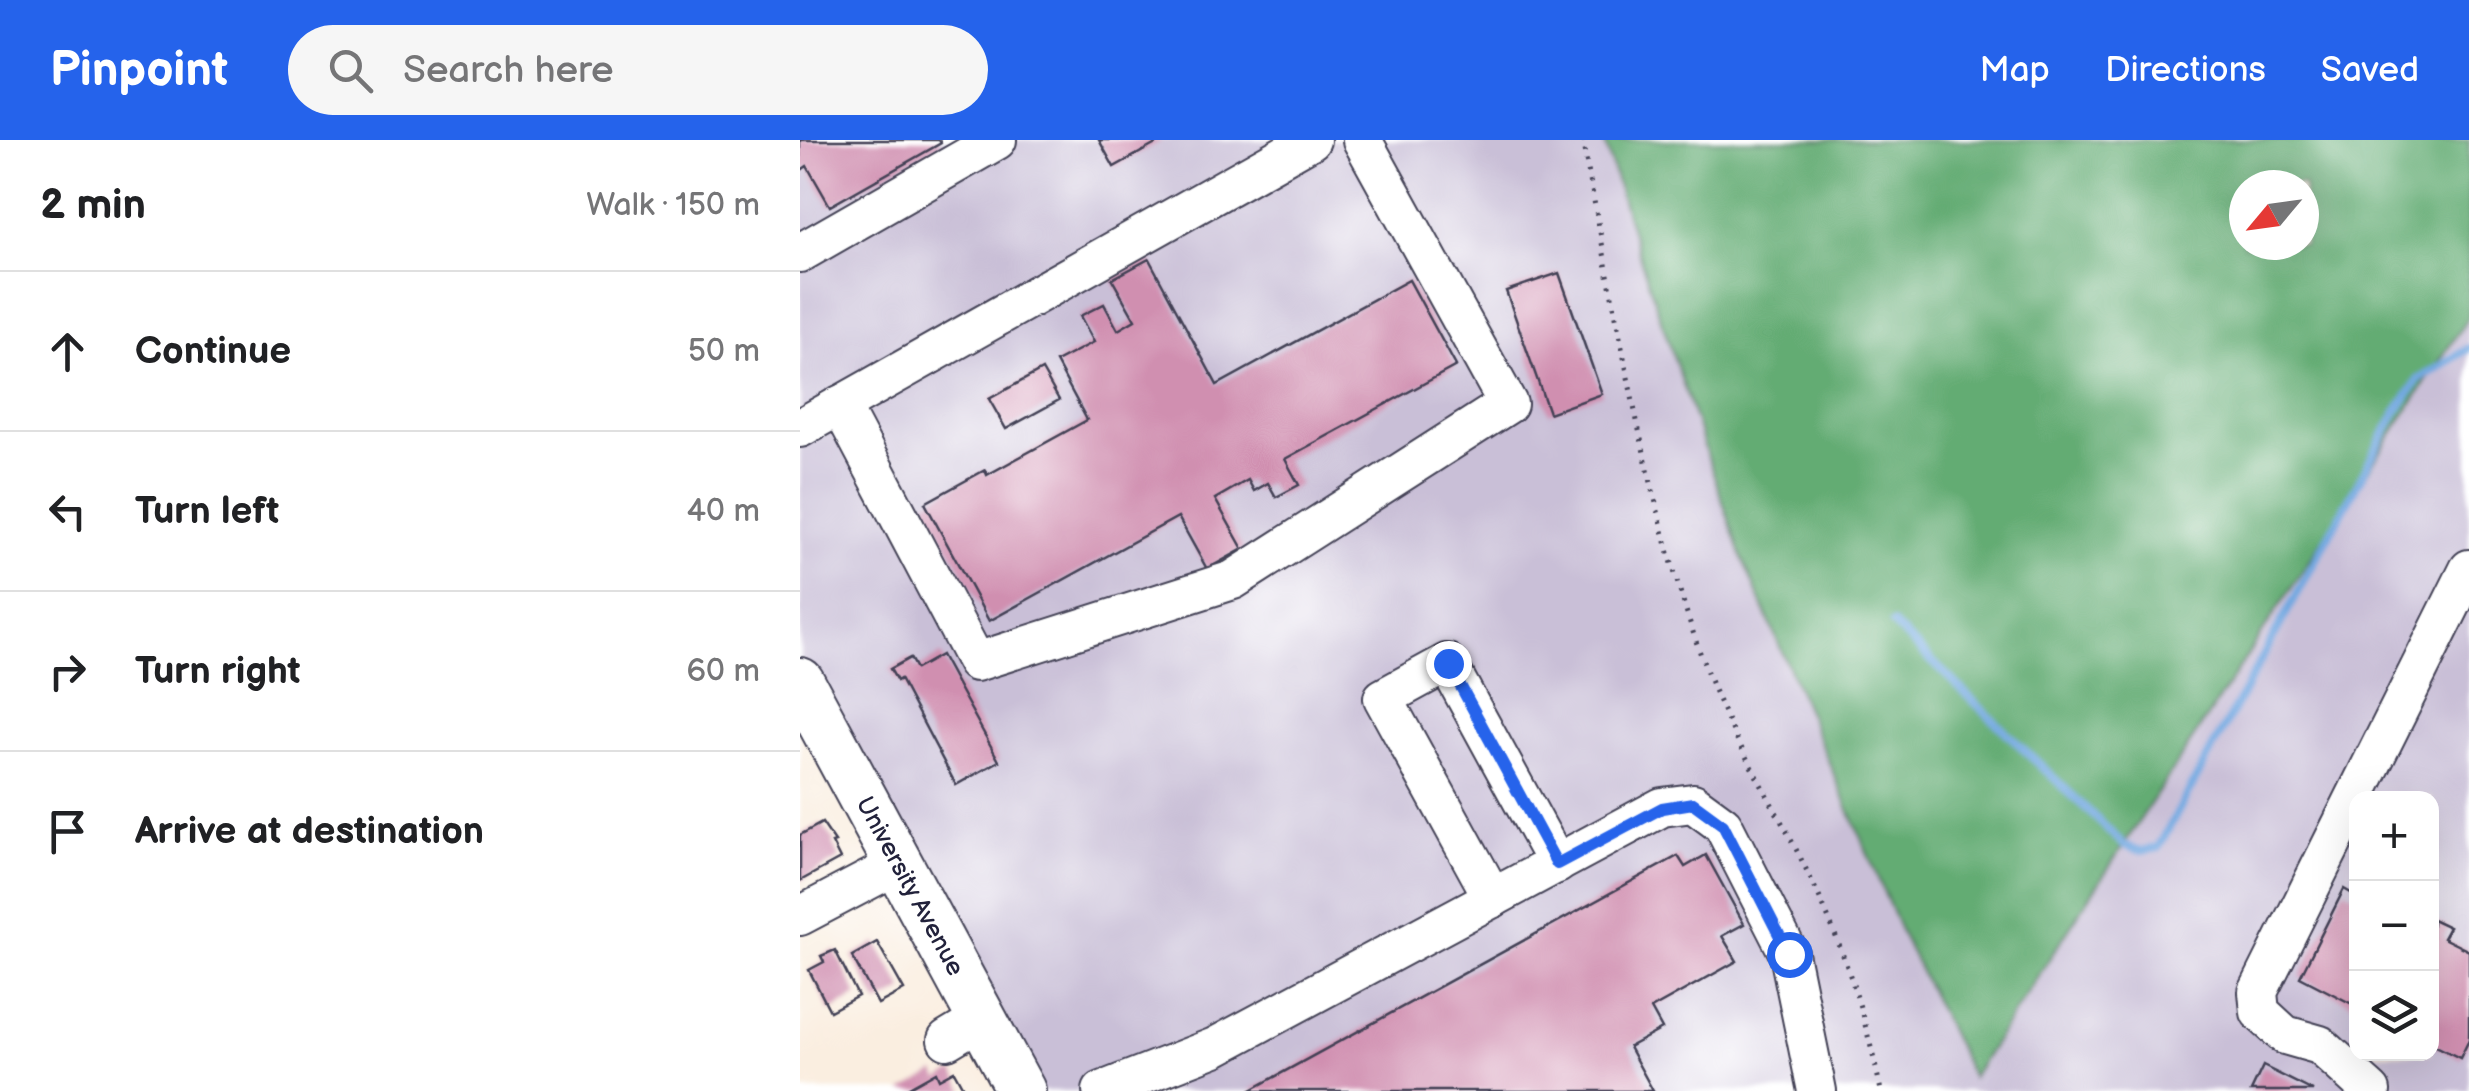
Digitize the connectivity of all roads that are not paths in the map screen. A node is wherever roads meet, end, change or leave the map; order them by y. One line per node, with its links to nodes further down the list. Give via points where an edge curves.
1 (996, 140): 4 (street)
2 (1311, 140): 5 (street)
3 (1362, 140): 5 (street, via 1508,404 1233,580 976,662)
4 (800, 252)
5 (840, 406): 6 (street)
6 (800, 428)
7 (2469, 569): 16 (street, via 2258,992 2260,1012 2285,1035 2320,1045)
8 (800, 682): 9 (main road, University Avenue)
9 (898, 864): 12 (street); 13 (main road, University Avenue, via 964,1030)
10 (1557, 864): 11 (street); 11 (street, via 1448,663 1384,698); 15 (street, via 1662,808 1693,803 1723,825 1789,954)
11 (1493, 898): 14 (street, via 1215,1047)
12 (800, 916)
13 (1020, 1091)
14 (1102, 1091)
15 (1817, 1091)
16 (2371, 1091)

